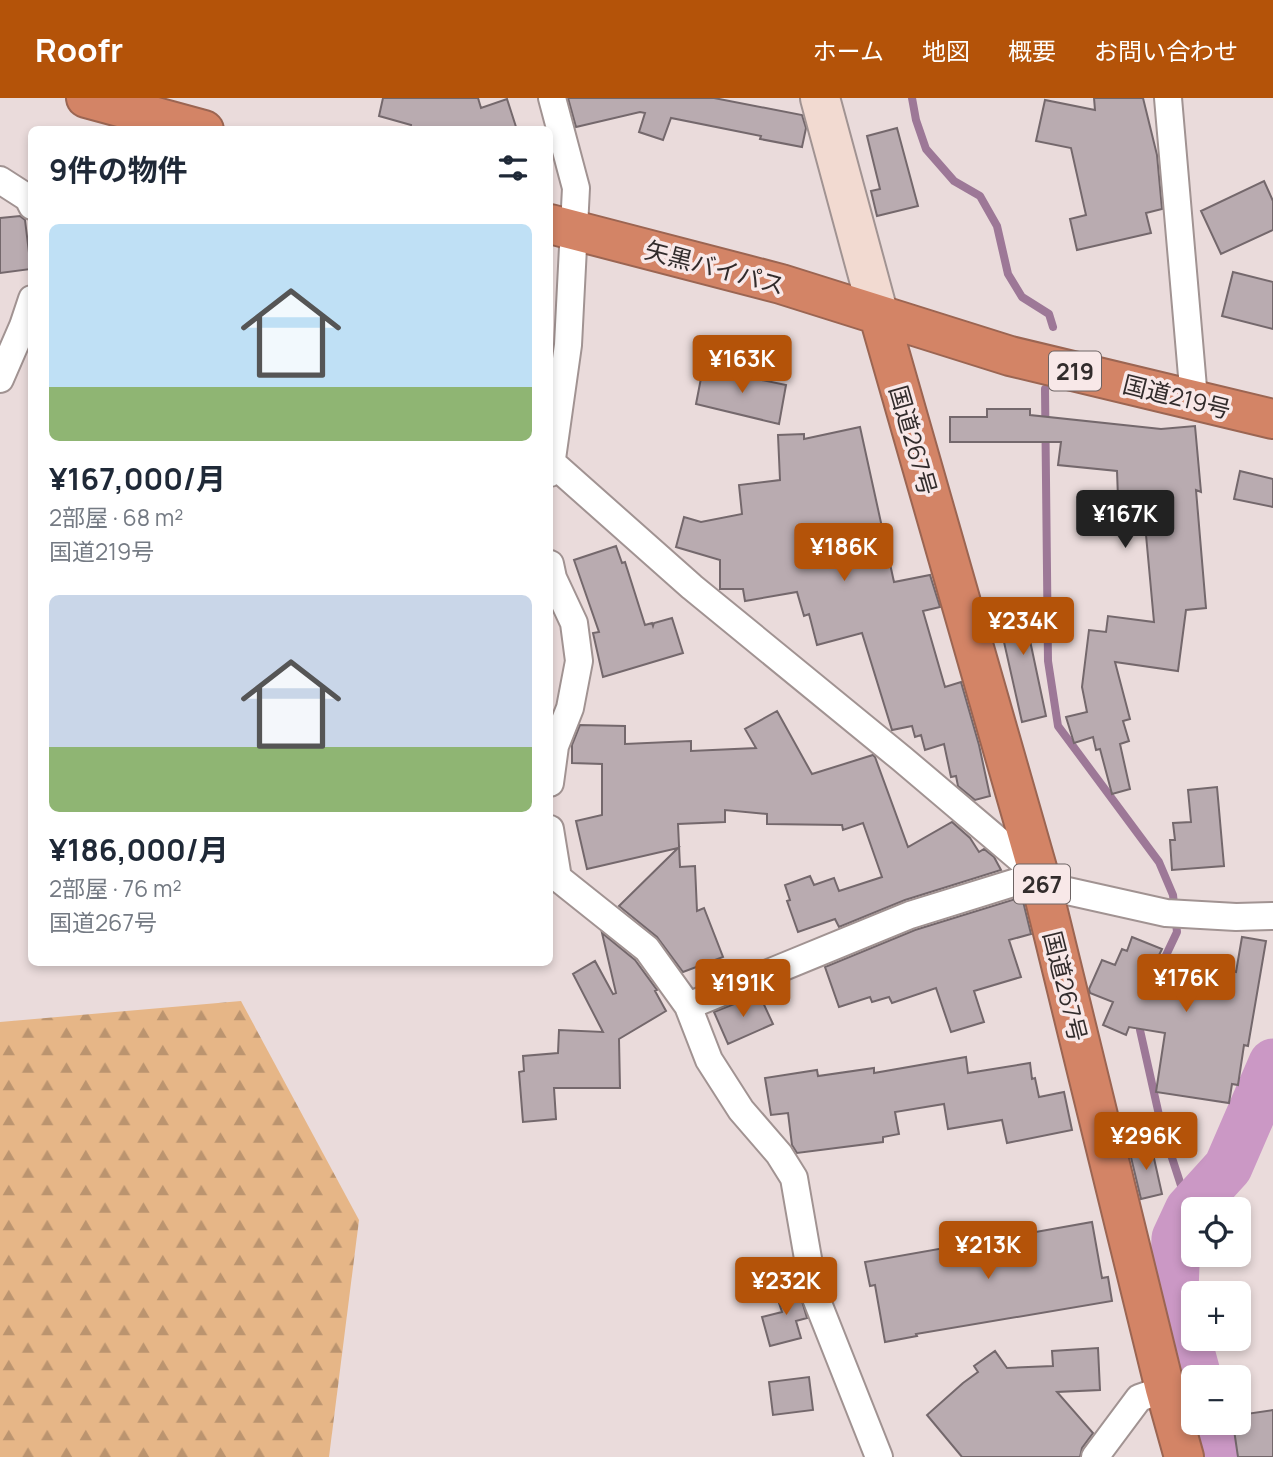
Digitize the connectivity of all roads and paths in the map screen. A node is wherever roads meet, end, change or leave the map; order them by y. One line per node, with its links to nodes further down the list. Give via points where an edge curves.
1 (86, 98): 5 (highway)
2 (552, 98): 8 (street, via 576,188)
3 (820, 98): 10 (street)
4 (1168, 98): 12 (street)
5 (189, 126)
6 (0, 180): 7 (street)
7 (28, 198)
8 (562, 227): 10 (highway, 矢黒バイパス / 219, via 781,284); 14 (street, via 568,345)
9 (28, 311): 11 (street)
10 (879, 316): 12 (highway, 国道219号 / 219, via 1010,356); 19 (highway, 国道267号 / 267)
11 (0, 379)
12 (1194, 399): 13 (highway, 国道219号 / 219)
13 (1273, 419)
14 (553, 446)
15 (553, 469): 19 (street)
16 (553, 578): 17 (street, via 574,623 579,662)
17 (553, 760)
18 (553, 847): 21 (street, via 558,878 646,950)
19 (1040, 875): 20 (street, via 1063,890 1176,913); 21 (street, via 910,915); 22 (highway, 国道267号 / 267)
20 (1273, 916)
21 (688, 1006): 23 (street, via 709,1060 794,1178 814,1293)
22 (1165, 1389): 24 (street, via 1139,1398); 25 (highway, 国道267号 / 267)
23 (878, 1457)
24 (1095, 1457)
25 (1184, 1457)

